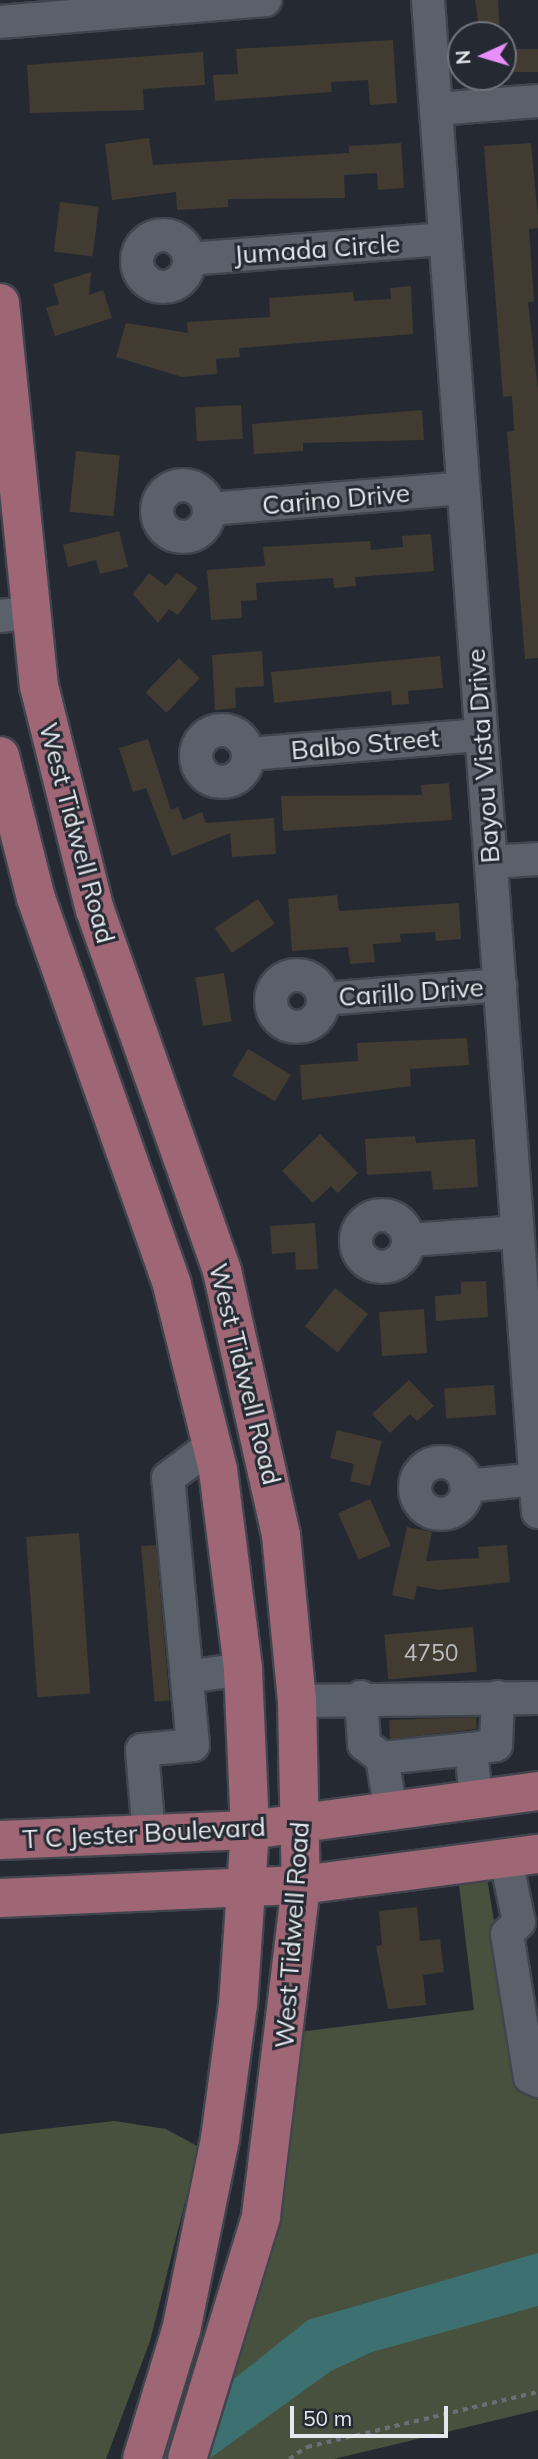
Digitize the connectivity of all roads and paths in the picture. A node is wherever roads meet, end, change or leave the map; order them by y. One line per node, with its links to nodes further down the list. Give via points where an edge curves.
1 (265, 0): 3 (street)
2 (428, 0): 5 (street, Bayou Vista Drive)
3 (0, 22)
4 (538, 101): 5 (street)
5 (436, 109): 6 (street, Bayou Vista Drive)
6 (445, 239): 7 (street, Jumada Circle); 9 (street, Bayou Vista Drive)
7 (189, 259)
8 (0, 303): 11 (main road, West Tidwell Road)
9 (463, 488): 10 (street, Carino Drive); 12 (street, Bayou Vista Drive)
10 (209, 509)
11 (14, 614): 19 (main road, West Tidwell Road, via 65,804)
12 (481, 735): 13 (street, Balbo Street); 16 (street, Bayou Vista Drive)
13 (248, 754)
14 (0, 756): 20 (main road, West Tidwell Road, via 36,898)
15 (538, 859): 16 (street)
16 (491, 862): 17 (street, Bayou Vista Drive)
17 (500, 985): 18 (street, Carillo Drive); 21 (street, Bayou Vista Drive)
18 (323, 999)
19 (136, 1029): 20 (main road); 24 (main road, West Tidwell Road, via 222,1271)
20 (89, 1046): 23 (main road, West Tidwell Road, via 172,1285)
21 (517, 1232): 22 (street); 25 (street, Bayou Vista Drive)
22 (409, 1240)
23 (215, 1458): 24 (main road); 28 (main road, West Tidwell Road); 29 (street, via 168,1478)
24 (268, 1460): 33 (main road, West Tidwell Road)
25 (536, 1479): 26 (street); 27 (street, Bayou Vista Drive)
26 (466, 1486)
27 (538, 1512)
28 (243, 1669): 29 (street); 40 (main road, West Tidwell Road)
29 (187, 1677): 41 (street, via 193,1745 142,1750)
30 (498, 1697): 31 (street); 32 (street); 34 (street, via 496,1745)
31 (361, 1698): 33 (street); 35 (street, via 364,1744)
32 (538, 1698)
33 (297, 1701): 39 (main road, West Tidwell Road)
34 (471, 1749): 35 (street); 37 (street)
35 (382, 1758): 38 (street)
36 (538, 1791): 37 (main road, T C Jester Boulevard)
37 (477, 1799): 38 (main road, T C Jester Boulevard)
38 (391, 1812): 39 (main road, T C Jester Boulevard)
39 (302, 1824): 40 (main road, T C Jester Boulevard); 44 (main road, West Tidwell Road)
40 (250, 1830): 41 (main road, T C Jester Boulevard); 45 (main road, West Tidwell Road)
41 (149, 1834): 42 (main road, T C Jester Boulevard)
42 (0, 1840)
43 (522, 1857): 44 (main road); 47 (street)
44 (301, 1885): 45 (main road); 52 (main road, West Tidwell Road, via 263,2203 241,2297)
45 (248, 1888): 46 (main road); 51 (main road, West Tidwell Road, via 220,2139 181,2330)
46 (0, 1898)
47 (529, 1920): 48 (street, via 507,1934)
48 (526, 1977): 49 (street, via 530,2077)
49 (538, 2081)
50 (538, 2392): 53 (path, via 319,2444)
51 (142, 2459)
52 (187, 2459)
53 (289, 2459)

